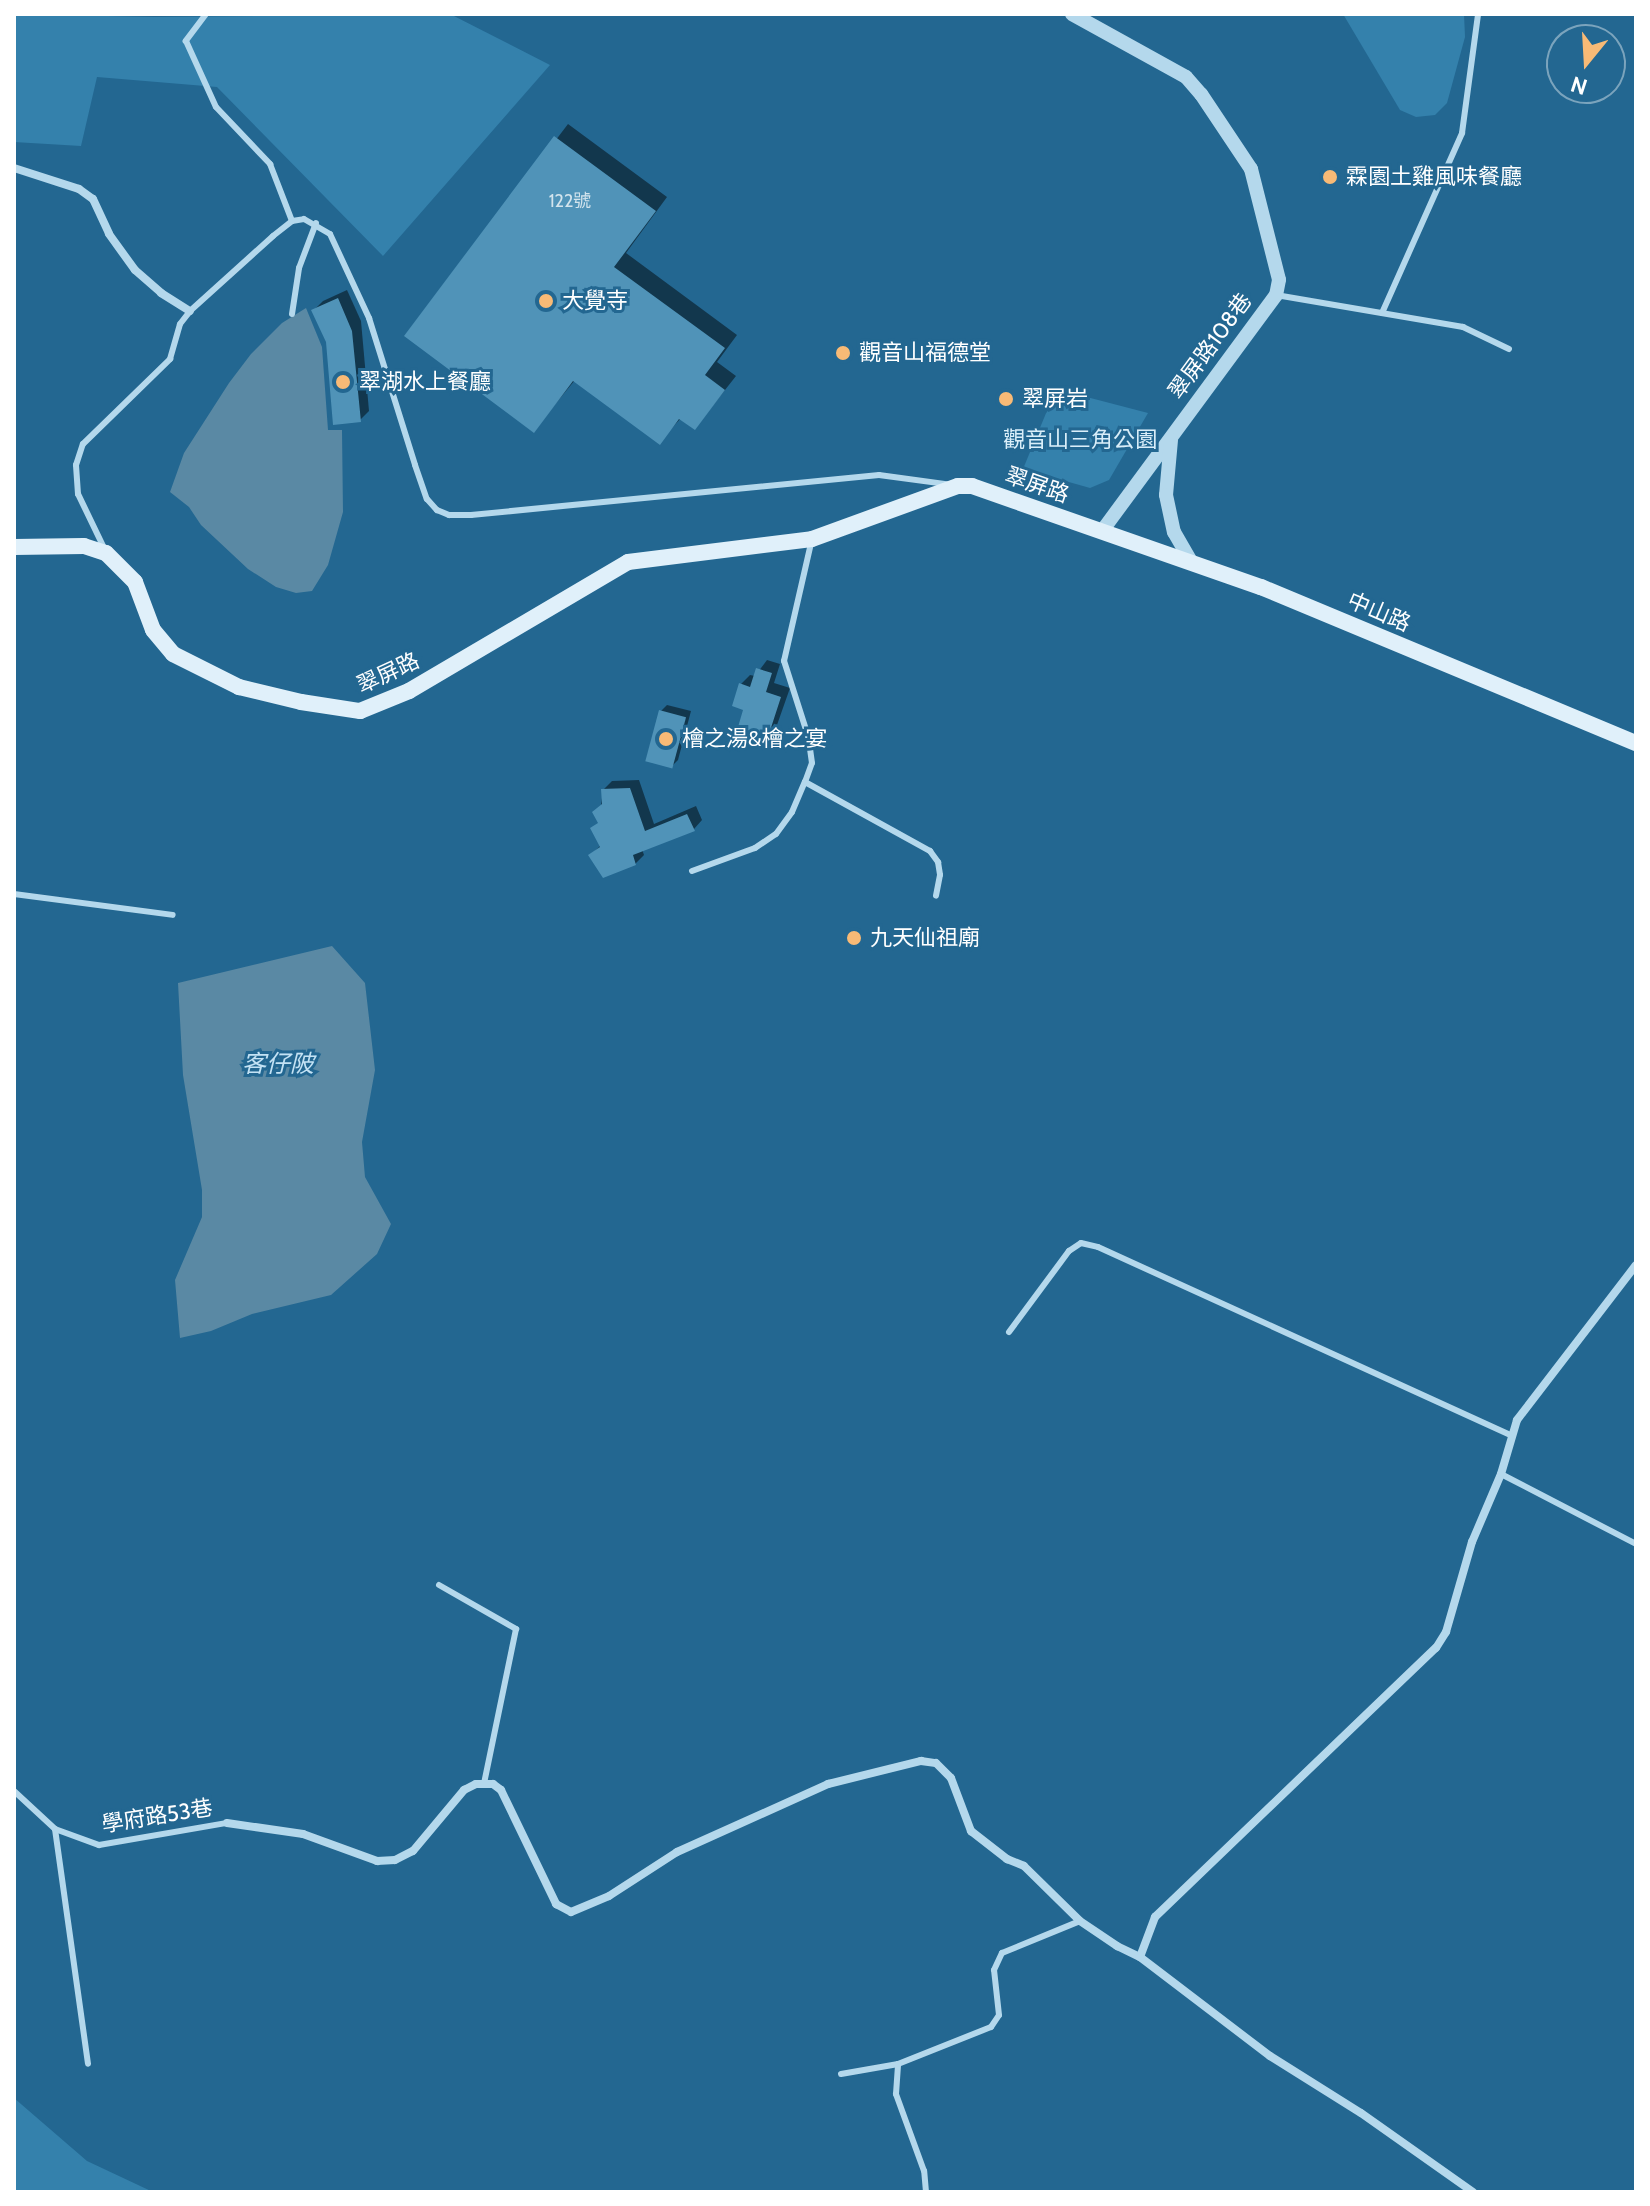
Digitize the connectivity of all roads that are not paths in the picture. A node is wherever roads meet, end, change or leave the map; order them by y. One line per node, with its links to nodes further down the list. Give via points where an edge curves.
1 (206, 14): 5 (lane, via 186,41 216,107 270,164)
2 (1072, 14): 7 (street, 翠屏路108巷, via 1186,77 1201,94 1251,169 1277,264)
3 (1478, 14): 9 (lane, via 1462,133)
4 (14, 168): 8 (street, via 79,189 93,199 109,234 135,270)
5 (292, 221): 6 (lane); 8 (lane, 翠屏路)
6 (316, 223): 10 (lane, via 299,268); 13 (lane, 翠屏路, via 330,234 369,318 427,499 449,515 879,475)
7 (1276, 295): 9 (lane); 12 (street, 翠屏路108巷)
8 (190, 311): 17 (lane, 翠屏路, via 180,324 170,359 83,444 76,465 78,494)
9 (1382, 313): 11 (lane, via 1463,327)
10 (292, 314)
11 (1509, 349)
12 (1172, 436): 14 (street, 翠屏路108巷); 18 (street, via 1166,495 1174,532)
13 (958, 486): 14 (main road, 翠屏路, via 972,486); 15 (main road, 翠屏路)
14 (1102, 531): 18 (main road, 中山路)
15 (812, 539): 17 (main road, 翠屏路, via 628,562 409,691 360,711 239,687 173,654 153,630 135,582); 20 (lane, via 784,661 808,736 812,763)
16 (14, 547): 17 (main road, via 84,546)
17 (106, 553)
18 (1191, 562): 19 (main road, 中山路)
19 (1636, 743)
20 (805, 782): 21 (lane, via 776,834 755,848); 23 (lane, via 930,851 940,875)
21 (692, 871)
22 (14, 894): 24 (lane)
23 (936, 896)
24 (173, 915)
25 (1636, 1265): 27 (street, via 1531,1397)
26 (1009, 1332): 27 (lane, via 1069,1251 1081,1243)
27 (1512, 1436): 28 (street)
28 (1501, 1474): 29 (lane); 36 (street, via 1436,1648 1155,1917)
29 (1636, 1544)
30 (439, 1585): 31 (lane, via 516,1629)
31 (484, 1783): 33 (street, via 464,1790 413,1851 395,1860 377,1861 303,1834); 35 (street, via 501,1790 556,1904 571,1912 609,1896 677,1852 828,1784 921,1761 936,1763 951,1778 971,1831 1024,1866)
32 (14, 1791): 34 (lane, 學府路53巷)
33 (227, 1823): 34 (lane, 學府路53巷, via 116,1845 99,1845)
34 (55, 1829): 37 (lane)
35 (1080, 1921): 36 (street); 38 (lane, via 1002,1953 994,1970 999,2015 991,2027)
36 (1140, 1957): 41 (street, via 1270,2056)
37 (88, 2064)
38 (898, 2064): 39 (lane); 40 (lane, via 896,2094 924,2171)
39 (841, 2074)
40 (926, 2192)
41 (1473, 2192)

